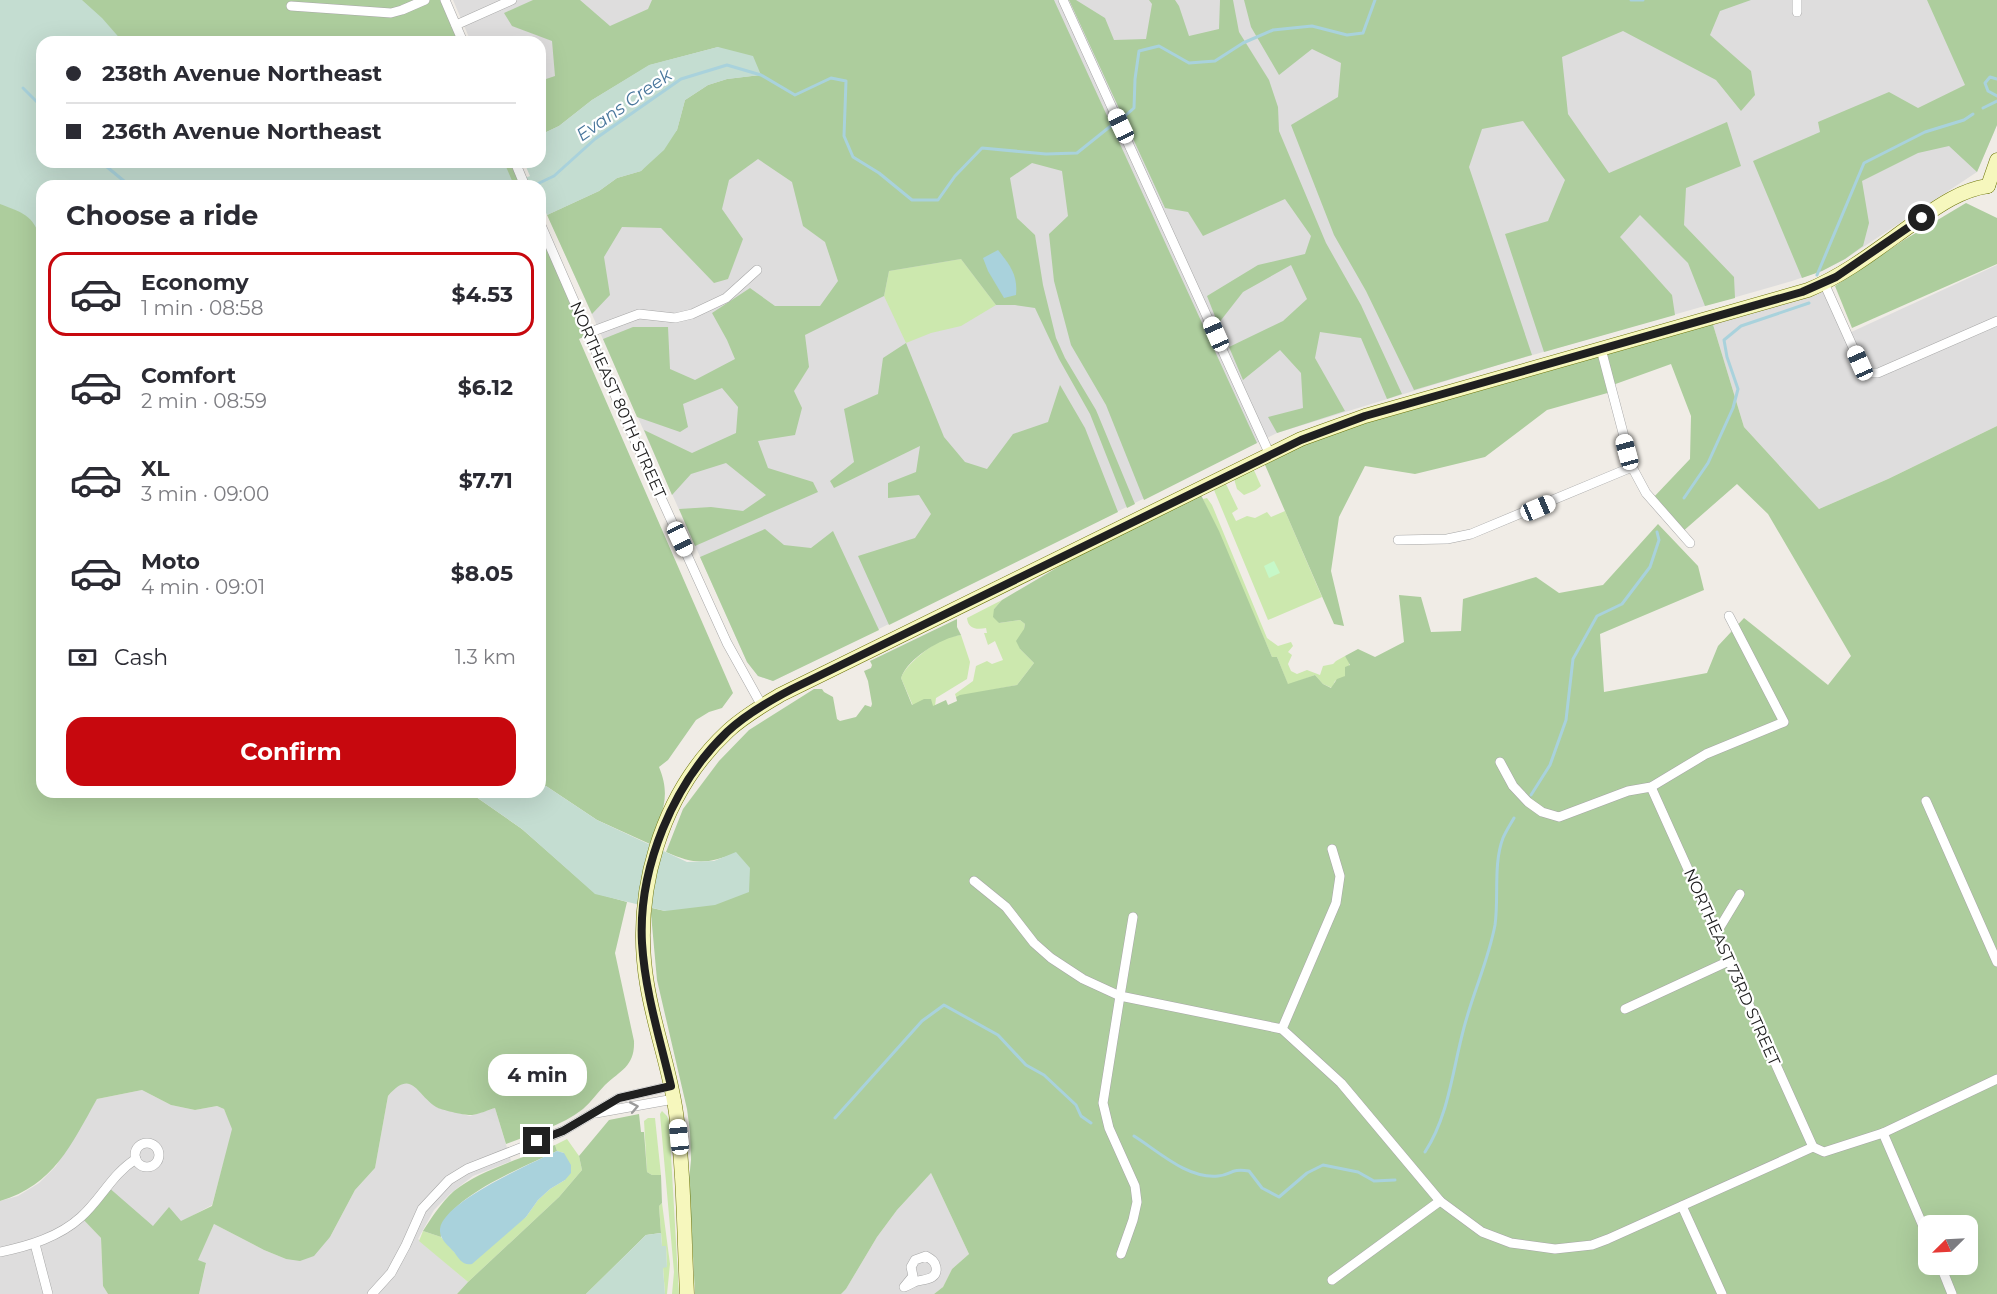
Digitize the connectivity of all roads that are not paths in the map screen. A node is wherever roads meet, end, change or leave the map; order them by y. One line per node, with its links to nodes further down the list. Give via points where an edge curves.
1 (425, 0): 6 (street, via 391,13)
2 (445, 0): 8 (street)
3 (512, 0): 8 (street)
4 (1063, 0): 18 (street)
5 (1797, 0): 7 (street)
6 (291, 6)
7 (1797, 12)
8 (456, 25): 9 (street)
9 (461, 36)
10 (1997, 160): 11 (street)
11 (1992, 189): 14 (street, via 1972,188 1941,204)
12 (546, 237): 16 (street, NORTHEAST 80TH STREET)
13 (757, 270): 16 (street, via 726,298 692,314 675,318 639,314)
14 (1824, 283): 15 (street, via 1866,373 1878,373); 17 (street, via 1779,300)
15 (1997, 321)
16 (588, 333): 23 (street, NORTHEAST 80TH STREET, via 727,643)
17 (1601, 349): 18 (street, via 1356,419); 19 (street)
18 (1270, 455): 23 (street)
19 (1632, 467): 20 (street, via 1472,534); 21 (street, via 1647,493)
20 (1398, 540)
21 (1689, 543)
22 (1729, 616): 25 (street, via 1780,723 1706,754)
23 (762, 706): 38 (street, via 737,723 688,780 655,852 642,941 647,984)
24 (1500, 762): 25 (street, via 1518,792 1551,816 1567,815 1628,791)
25 (1651, 787): 31 (street, NORTHEAST 73RD STREET)
26 (1926, 801): 33 (street)
27 (1332, 849): 36 (street, via 1340,876 1336,903)
28 (974, 881): 34 (street, via 1006,907 1051,958)
29 (1740, 894): 31 (street)
30 (1133, 918): 34 (street)
31 (1717, 933): 32 (street, NORTHEAST 73RD STREET)
32 (1729, 961): 35 (street); 40 (street, NORTHEAST 73RD STREET)
33 (1997, 962)
34 (1120, 996): 36 (street); 47 (street, via 1103,1102 1109,1128 1135,1186 1137,1202)
35 (1625, 1010)
36 (1282, 1029): 42 (street, via 1341,1083)
37 (1997, 1079): 39 (street)
38 (673, 1093): 51 (street, via 619,1098 563,1131 449,1180 422,1209 391,1272); 52 (street)
39 (1883, 1134): 40 (street, via 1824,1152); 44 (street)
40 (1813, 1147): 43 (street)
41 (136, 1159): 45 (street, via 115,1175 81,1217)
42 (1440, 1201): 43 (street, via 1482,1232 1511,1243 1555,1249 1592,1245); 49 (street)
43 (1682, 1206): 53 (street)
44 (1918, 1215)
45 (35, 1244): 46 (street); 50 (street)
46 (0, 1252)
47 (1121, 1254)
48 (1945, 1275): 54 (street)
49 (1332, 1280)
50 (48, 1294)
51 (372, 1294)
52 (687, 1294)
53 (1722, 1294)
54 (1953, 1294)

